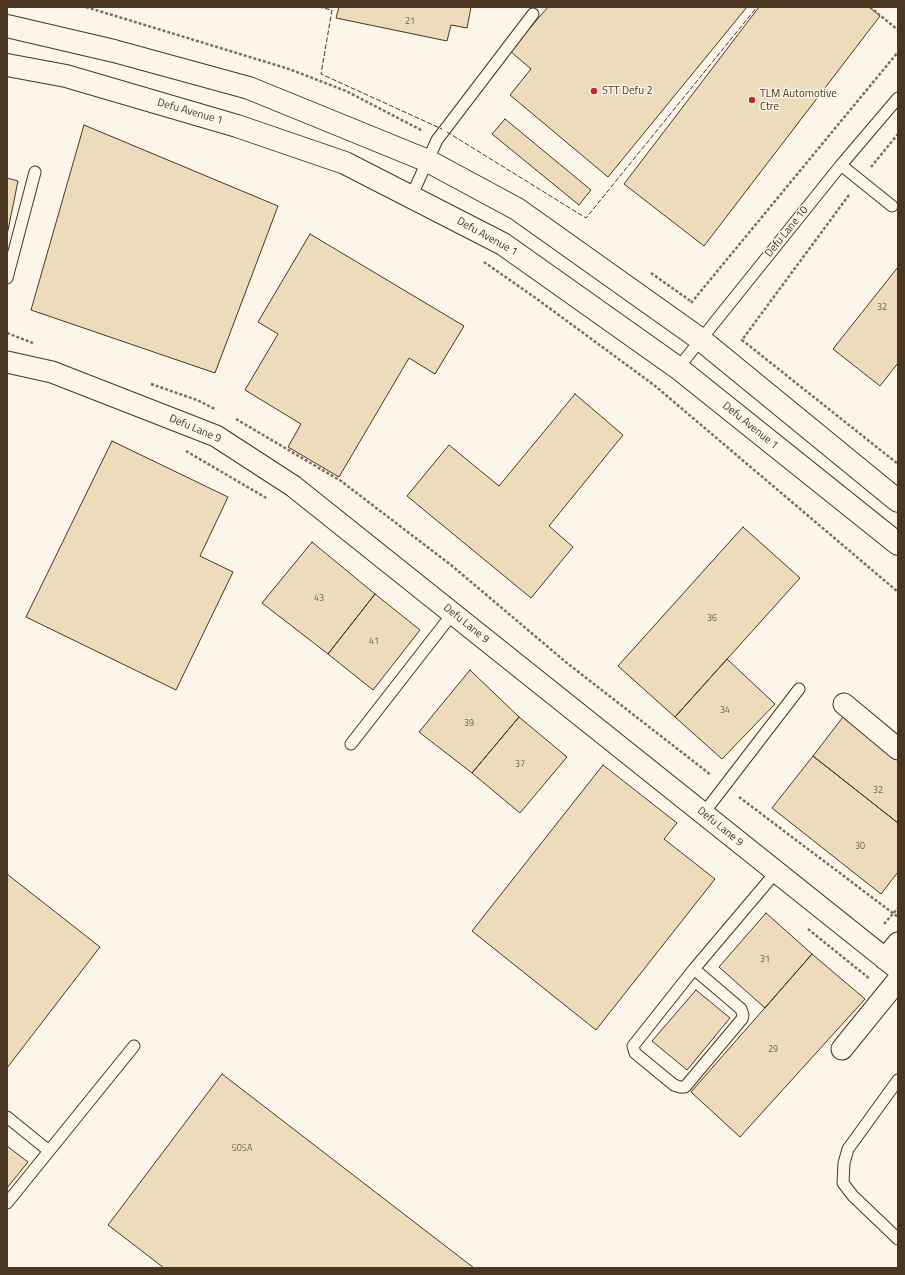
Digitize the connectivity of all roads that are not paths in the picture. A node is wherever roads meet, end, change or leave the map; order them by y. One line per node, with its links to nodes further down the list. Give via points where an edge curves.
1 (533, 14): 5 (lane, via 437,140)
2 (7, 26): 5 (main road, via 114,51 249,88)
3 (7, 65): 8 (main road, Defu Avenue 1, via 66,76 237,126 346,163)
4 (898, 98): 6 (lane, Defu Lane 10)
5 (428, 160): 8 (lane); 11 (main road, via 517,209)
6 (841, 165): 9 (lane); 11 (lane, Defu Lane 10)
7 (35, 172): 10 (lane)
8 (411, 196): 13 (main road, Defu Avenue 1, via 503,244)
9 (892, 206)
10 (7, 278)
11 (700, 339): 13 (lane, Defu Lane 10); 14 (main road)
12 (7, 362): 16 (street, Defu Lane 9, via 52,372 216,436 293,486)
13 (678, 368): 15 (main road, Defu Avenue 1)
14 (898, 501)
15 (898, 544)
16 (453, 613): 19 (lane); 21 (street, Defu Lane 9)
17 (799, 689): 21 (lane)
18 (844, 704): 20 (street)
19 (351, 744)
20 (898, 749)
21 (703, 814): 22 (street, Defu Lane 9)
22 (776, 872): 23 (street, Defu Lane 9); 24 (lane)
23 (894, 957)
24 (694, 969): 24 (lane, via 634,1046 635,1053 674,1086 680,1087 685,1087 743,1015 741,1009)
25 (893, 987): 27 (street)
26 (134, 1046): 30 (lane)
27 (842, 1049)
28 (898, 1080): 32 (lane, via 848,1149 843,1183)
29 (7, 1117): 30 (lane)
30 (49, 1151): 31 (lane)
31 (7, 1203)
32 (898, 1239)

